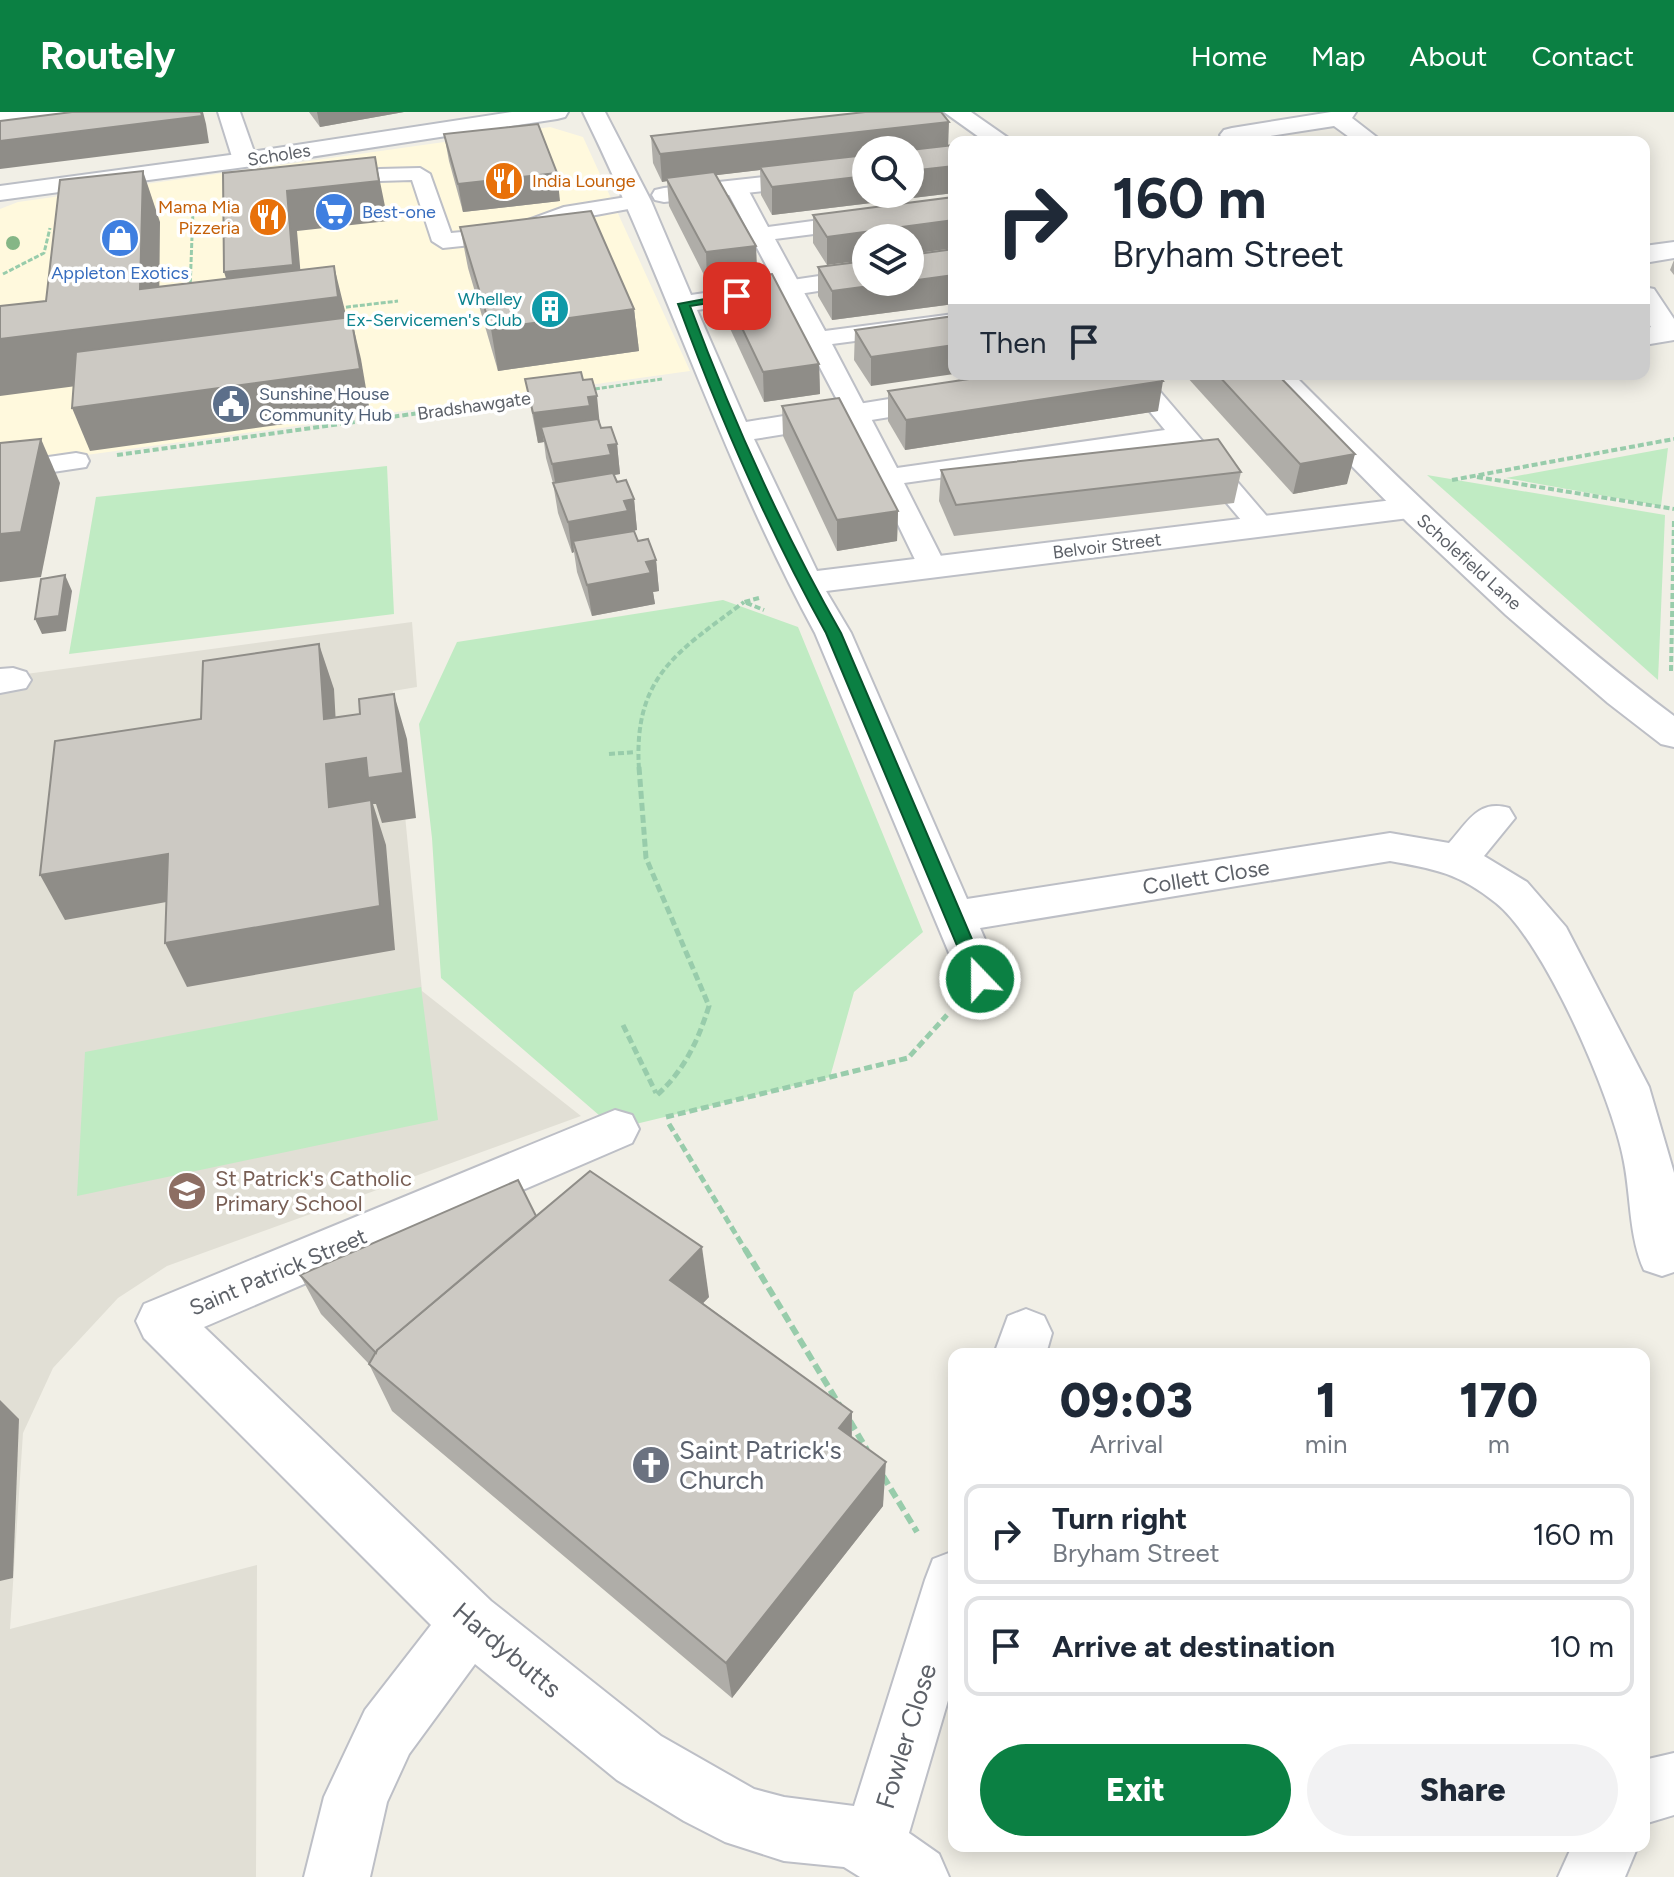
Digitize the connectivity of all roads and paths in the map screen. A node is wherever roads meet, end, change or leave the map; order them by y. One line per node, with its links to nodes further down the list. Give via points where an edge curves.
1 (96, 112): 7 (street)
2 (229, 112): 11 (street)
3 (557, 112): 11 (street, Scholes)
4 (594, 112): 16 (street)
5 (955, 112): 9 (street)
6 (1342, 115): 8 (street); 10 (street)
7 (0, 119)
8 (1232, 135)
9 (993, 136)
10 (1365, 136)
11 (245, 160): 15 (street, Scholes)
12 (379, 175): 16 (lane, via 420,174 443,241 509,234 564,214)
13 (852, 175): 14 (street)
14 (736, 187): 16 (street); 20 (lane)
15 (0, 193)
16 (638, 199): 28 (street)
17 (207, 208): 26 (path, via 192,210)
18 (948, 210): 20 (lane)
19 (51, 225): 23 (path, via 44,253)
20 (762, 234): 25 (lane)
21 (1674, 250): 22 (street)
22 (1650, 253)
23 (3, 274)
24 (852, 279): 25 (street)
25 (789, 288): 28 (street); 33 (lane)
26 (190, 297)
27 (398, 301): 30 (path)
28 (684, 304): 34 (street)
29 (1650, 304): 32 (street, via 1669,333)
30 (329, 309)
31 (948, 322): 33 (lane)
32 (1650, 336)
33 (817, 339): 40 (lane)
34 (709, 373): 37 (path); 41 (street)
35 (1137, 380): 42 (lane)
36 (1282, 380): 48 (street, Scholefield Lane)
37 (587, 390)
38 (976, 394): 40 (street)
39 (541, 396): 44 (path, Bradshawgate)
40 (857, 413): 41 (street); 46 (lane)
41 (738, 432): 53 (street)
42 (1184, 435): 46 (lane); 51 (lane)
43 (1674, 439): 47 (path)
44 (76, 461): 45 (lane)
45 (0, 472)
46 (888, 477): 52 (lane)
47 (1472, 477): 48 (path); 49 (path)
48 (1400, 500): 51 (street, Belvoir Street); 56 (street, Scholefield Lane, via 1599,676)
49 (1674, 509)
50 (1674, 520): 55 (path)
51 (1262, 527): 52 (street, Belvoir Street)
52 (932, 568): 53 (street, Belvoir Street)
53 (805, 583): 61 (street, via 833,633)
54 (744, 602): 57 (path, via 687,644 649,689)
55 (1671, 678)
56 (1674, 735)
57 (636, 752): 58 (path); 64 (path, via 646,858 709,1006 697,1046 673,1083)
58 (609, 754)
59 (1495, 818): 60 (street)
60 (1458, 859): 61 (street, Collett Close, via 1390,847); 67 (street, Collett Close, via 1512,893 1551,938)
61 (954, 917): 62 (street)
62 (980, 979): 65 (path, via 908,1058)
63 (623, 1025): 64 (path)
64 (657, 1096): 65 (path); 66 (path)
65 (665, 1117): 66 (path); 70 (path)
66 (615, 1129): 69 (street, Saint Patrick Street)
67 (1661, 1162): 68 (street, Collett Close)
68 (1662, 1254)
69 (162, 1321): 74 (street, Hardybutts)
70 (870, 1454)
71 (878, 1468): 72 (path)
72 (948, 1576)
73 (948, 1608): 78 (street, Fowler Close)
74 (470, 1622): 78 (street, Hardybutts, via 639,1758 706,1799 784,1829 845,1835); 79 (street, via 387,1732 356,1797)
75 (1674, 1784): 76 (street)
76 (1650, 1790)
77 (1603, 1852): 80 (street)
78 (894, 1862)
79 (337, 1877)
80 (1591, 1877)

